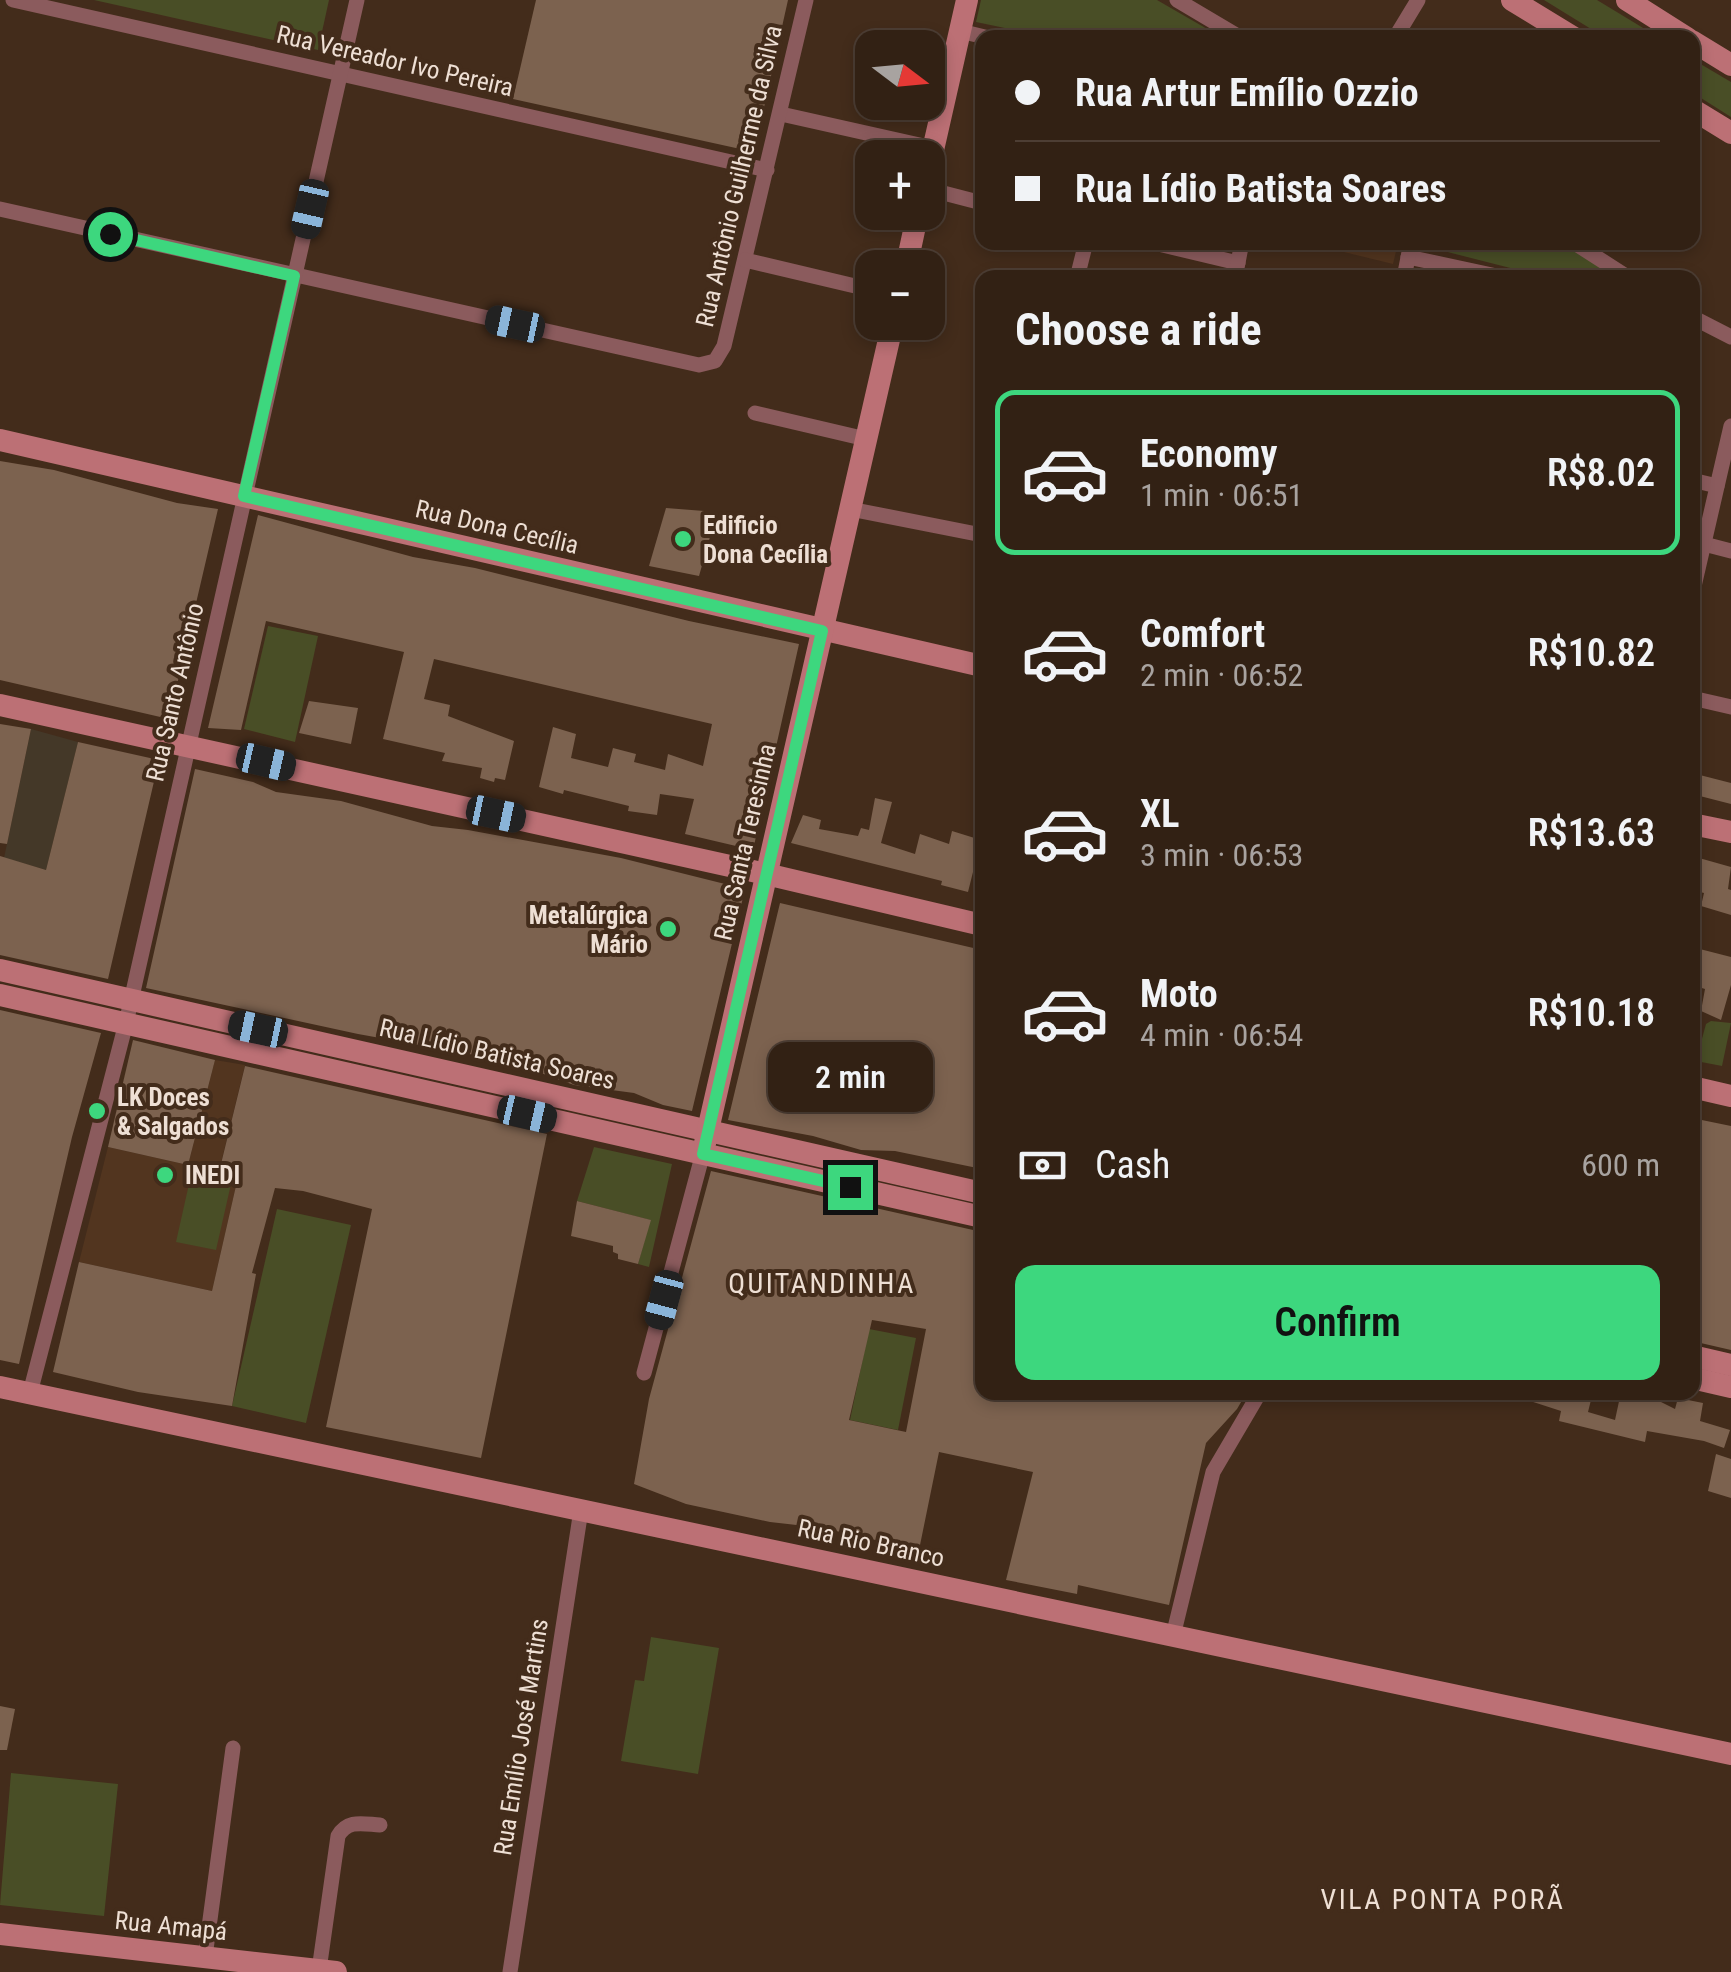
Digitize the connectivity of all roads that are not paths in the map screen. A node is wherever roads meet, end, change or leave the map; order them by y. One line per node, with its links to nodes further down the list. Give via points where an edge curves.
1 (13, 0): 17 (street, Rua Vereador Ivo Pereira)
2 (357, 0): 17 (street, Rua Santo Antônio)
3 (806, 0): 18 (street, Rua Antônio Guilherme da Silva)
4 (1177, 0): 9 (street)
5 (1418, 0): 10 (street)
6 (1512, 0): 11 (street)
7 (1627, 0): 12 (street)
8 (962, 1): 13 (street)
9 (1228, 30)
10 (1400, 30)
11 (1561, 30)
12 (1675, 30)
13 (960, 31): 14 (street); 22 (street)
14 (975, 35)
15 (1700, 45): 16 (street)
16 (1731, 65)
17 (340, 74): 23 (street, Rua Vereador Ivo Pereira); 34 (street, Rua Santo Antônio)
18 (781, 114): 21 (street); 23 (street, Rua Antônio Guilherme da Silva)
19 (1700, 114): 20 (street)
20 (1731, 132)
21 (897, 140)
22 (935, 140)
23 (767, 170): 30 (street, Rua Antônio Guilherme da Silva)
24 (945, 193): 25 (street)
25 (975, 200)
26 (0, 210): 34 (street)
27 (1175, 250): 31 (street)
28 (1410, 250): 32 (street)
29 (1586, 250): 33 (street)
30 (745, 260): 34 (street, Rua Antônio Guilherme da Silva, via 724,346 715,361 699,365); 35 (street)
31 (1236, 270)
32 (1479, 270)
33 (1617, 270)
34 (294, 276): 45 (street, Rua Santo Antônio)
35 (855, 286)
36 (1700, 321): 37 (street)
37 (1731, 337)
38 (889, 340): 41 (street, Rua Santa Teresinha)
39 (755, 413): 41 (street)
40 (1731, 426): 44 (street)
41 (866, 438): 46 (street, Rua Santa Teresinha)
42 (0, 440): 45 (street, Rua Dona Cecília)
43 (1700, 482): 44 (street)
44 (1717, 486): 48 (street)
45 (244, 496): 51 (street, Rua Dona Cecília); 56 (street, Rua Santo Antônio)
46 (850, 509): 47 (street); 51 (street, Rua Santa Teresinha)
47 (975, 534)
48 (1704, 544): 49 (street); 50 (street)
49 (1731, 550)
50 (1700, 561)
51 (822, 631): 52 (street, Rua Dona Cecília); 59 (street, Rua Santa Teresinha)
52 (975, 664)
53 (1700, 700): 55 (street)
54 (0, 705): 56 (street)
55 (1731, 706)
56 (188, 745): 59 (street); 63 (street, Rua Santo Antônio)
57 (1700, 826): 58 (street)
58 (1731, 832)
59 (766, 874): 60 (street); 69 (street, Rua Santa Teresinha)
60 (975, 922)
61 (0, 970): 63 (street, Rua Lídio Batista Soares)
62 (0, 995): 63 (street, Rua Lídio Batista Soares)
63 (128, 1012): 64 (street, Rua Lídio Batista Soares); 79 (street, Rua Santo Antônio)
64 (418, 1077): 65 (street, Rua Lídio Batista Soares); 68 (street, Rua Lídio Batista Soares)
65 (498, 1083): 68 (street); 69 (street, Rua Lídio Batista Soares)
66 (1700, 1089): 67 (street)
67 (1731, 1096)
68 (492, 1106): 70 (street, Rua Lídio Batista Soares)
69 (708, 1130): 70 (street, Rua Santa Teresinha); 71 (street, Rua Lídio Batista Soares)
70 (703, 1154): 71 (street, Rua Lídio Batista Soares); 75 (street, Rua Santa Teresinha)
71 (925, 1192): 72 (street, Rua Lídio Batista Soares); 73 (street, Rua Lídio Batista Soares)
72 (975, 1193)
73 (975, 1214)
74 (1700, 1360): 76 (street)
75 (644, 1373)
76 (1726, 1375): 77 (street)
77 (1700, 1377)
78 (0, 1387): 79 (street, Rua Rio Branco)
79 (30, 1393): 81 (street, Rua Rio Branco)
80 (1255, 1400): 82 (street, via 1213,1472)
81 (581, 1510): 82 (street, Rua Rio Branco); 90 (street, Rua Emílio José Martins)
82 (1173, 1636): 84 (street, Rua Rio Branco)
83 (232, 1748): 87 (street)
84 (1731, 1754)
85 (380, 1825): 89 (street, via 353,1823 338,1836)
86 (0, 1934): 87 (street, Rua Amapá)
87 (204, 1957): 88 (street, Rua Amapá)
88 (267, 1968): 89 (street, Rua Amapá)
89 (327, 1971)
90 (510, 1972)

